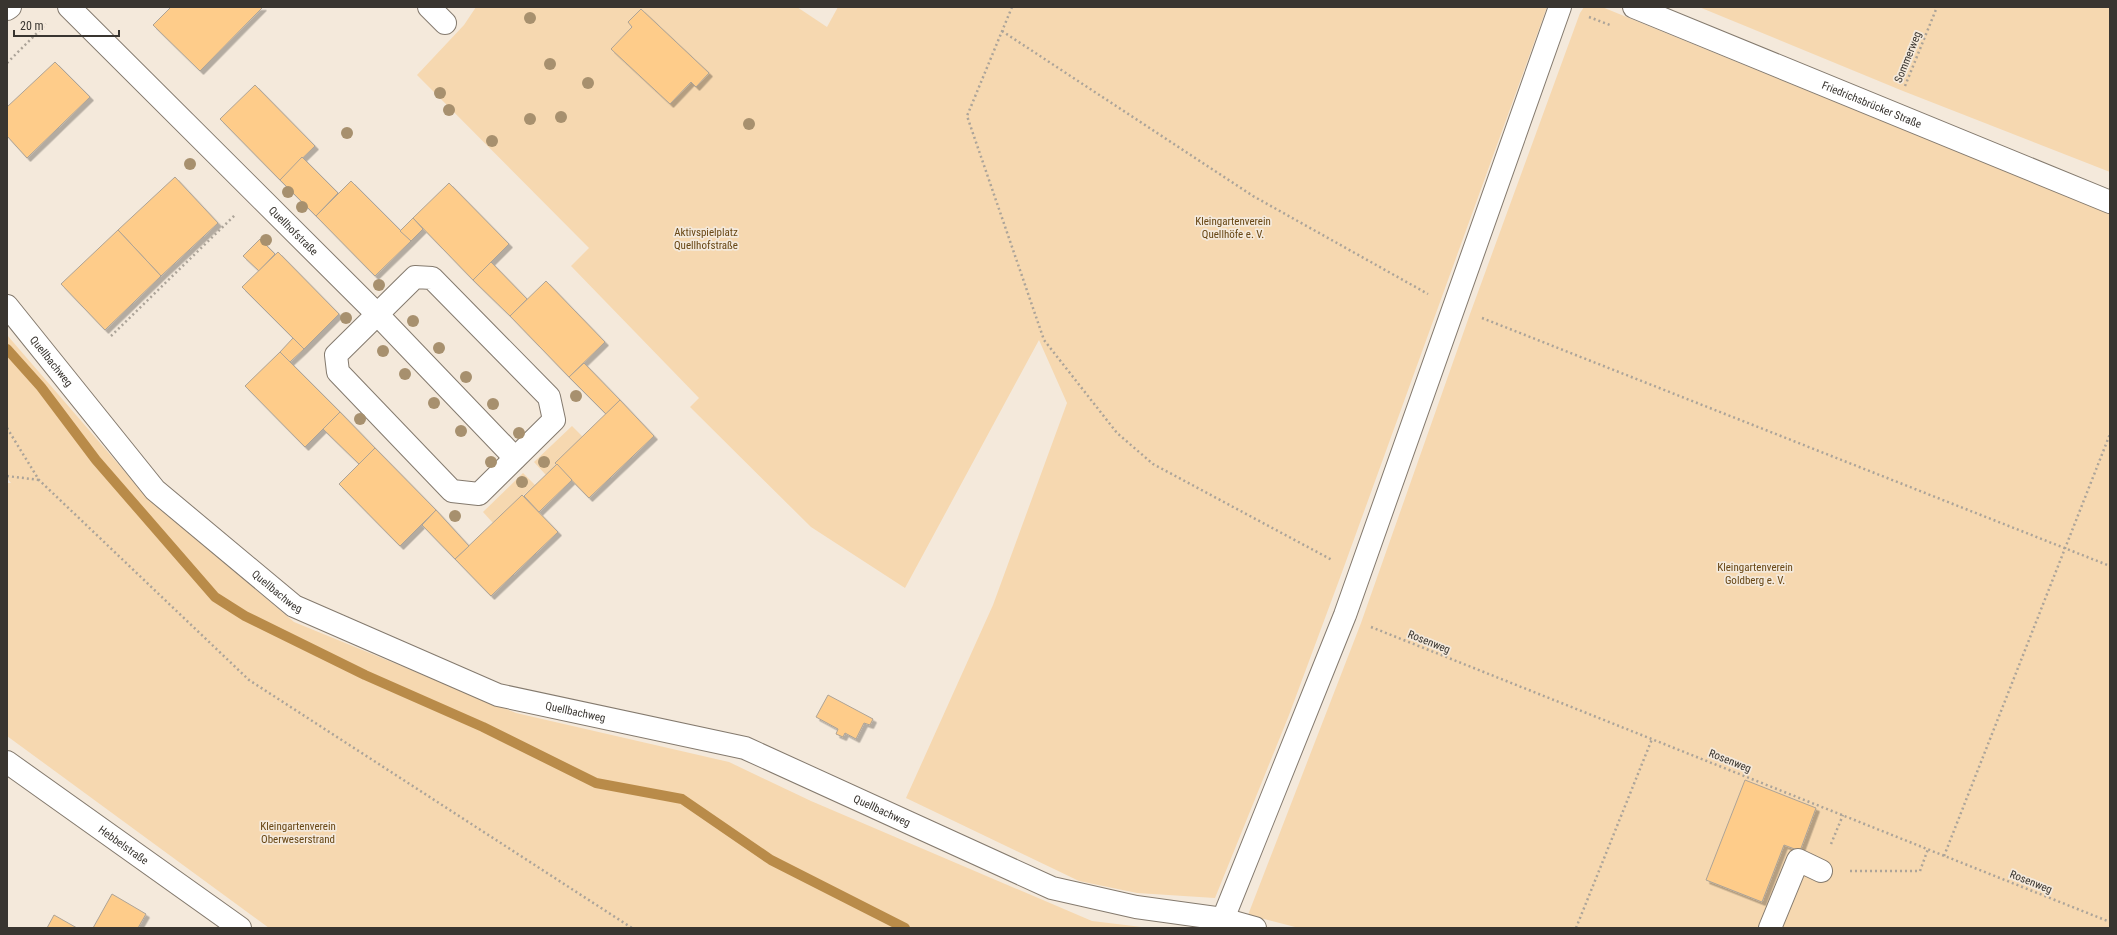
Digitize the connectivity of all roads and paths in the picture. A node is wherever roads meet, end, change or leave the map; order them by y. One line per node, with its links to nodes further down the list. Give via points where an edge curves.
1 (10, 7): 7 (street)
2 (429, 7): 9 (street)
3 (1012, 7): 10 (path)
4 (1560, 7): 16 (street)
5 (1634, 7): 12 (street, Friedrichsbrücker Straße)
6 (1937, 7): 12 (path, Sommerweg)
7 (7, 9)
8 (71, 9): 11 (path, via 53,18); 17 (street, Quellhofstraße)
9 (445, 23)
10 (1002, 31): 16 (path, via 1253,196); 26 (path, via 968,116 1044,340 1117,433 1153,464)
11 (7, 63)
12 (1895, 114): 13 (street, Friedrichsbrücker Straße)
13 (2110, 202)
14 (240, 210): 18 (path, via 223,230)
15 (7, 306): 34 (street, Quellbachweg, via 155,490 294,606 498,695 745,748 1052,888 1136,907)
16 (1454, 307): 24 (path); 26 (street)
17 (377, 314): 21 (street, Quellhofstraße); 21 (street, via 415,277 432,278 549,397 554,420); 21 (street, via 336,355 338,372 452,491 479,494)
18 (111, 336)
19 (7, 428): 23 (path)
20 (2110, 434): 24 (path)
21 (515, 458)
22 (7, 476): 23 (path)
23 (39, 480): 37 (path, via 248,680)
24 (2065, 548): 25 (path); 32 (path)
25 (2110, 566)
26 (1359, 574): 27 (street)
27 (1345, 615): 28 (path, Rosenweg); 34 (street)
28 (1652, 739): 30 (path, Rosenweg); 39 (path)
29 (7, 762): 36 (street, Hebbelstraße)
30 (1843, 815): 31 (path, Rosenweg); 33 (path)
31 (1928, 849): 32 (path, Rosenweg); 33 (path, via 1920,871)
32 (1944, 856): 35 (path, Rosenweg)
33 (1822, 871): 40 (street, via 1798,860)
34 (1223, 919): 38 (street, Quellbachweg)
35 (2110, 922)
36 (240, 928)
37 (632, 928)
38 (1255, 928)
39 (1576, 928)
40 (1770, 928)

